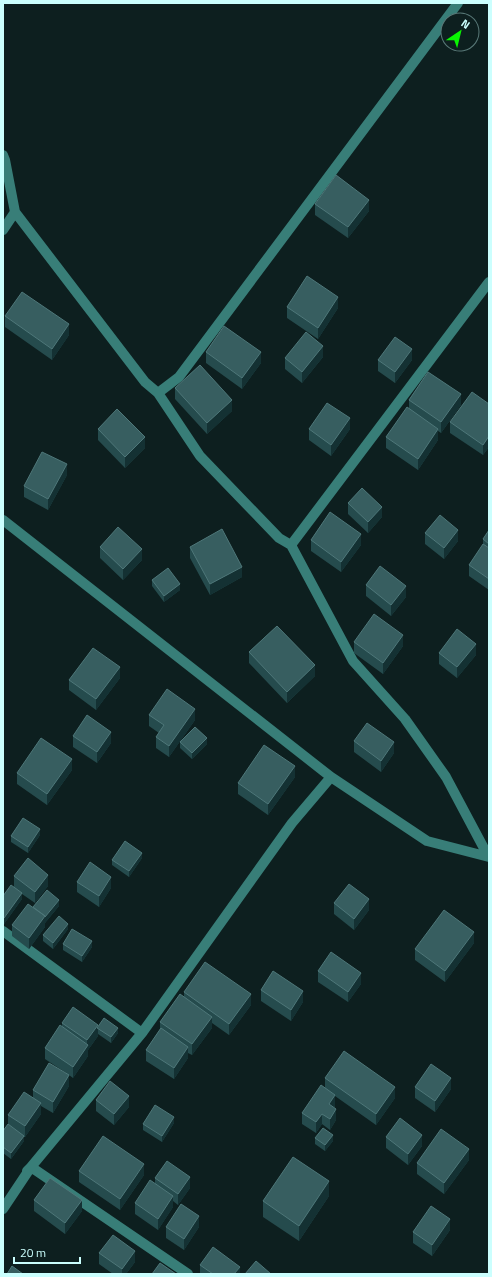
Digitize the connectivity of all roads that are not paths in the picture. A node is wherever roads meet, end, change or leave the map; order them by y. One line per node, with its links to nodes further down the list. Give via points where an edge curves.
1 (458, 3): 6 (street, via 179,377)
2 (3, 155): 3 (street)
3 (15, 212): 4 (street); 6 (street, via 145,382)
4 (3, 230)
5 (489, 282): 8 (street)
6 (158, 393): 8 (street, via 200,456 279,538)
7 (3, 520): 9 (street)
8 (291, 545): 10 (street, via 353,661 405,719 446,777)
9 (331, 777): 10 (street, via 427,841); 12 (street, via 292,823)
10 (489, 857)
11 (3, 931): 12 (street)
12 (142, 1033): 13 (street)
13 (31, 1167): 14 (street, via 6,1192); 15 (street); 16 (street)
14 (3, 1191)
15 (3, 1209)
16 (188, 1274)

